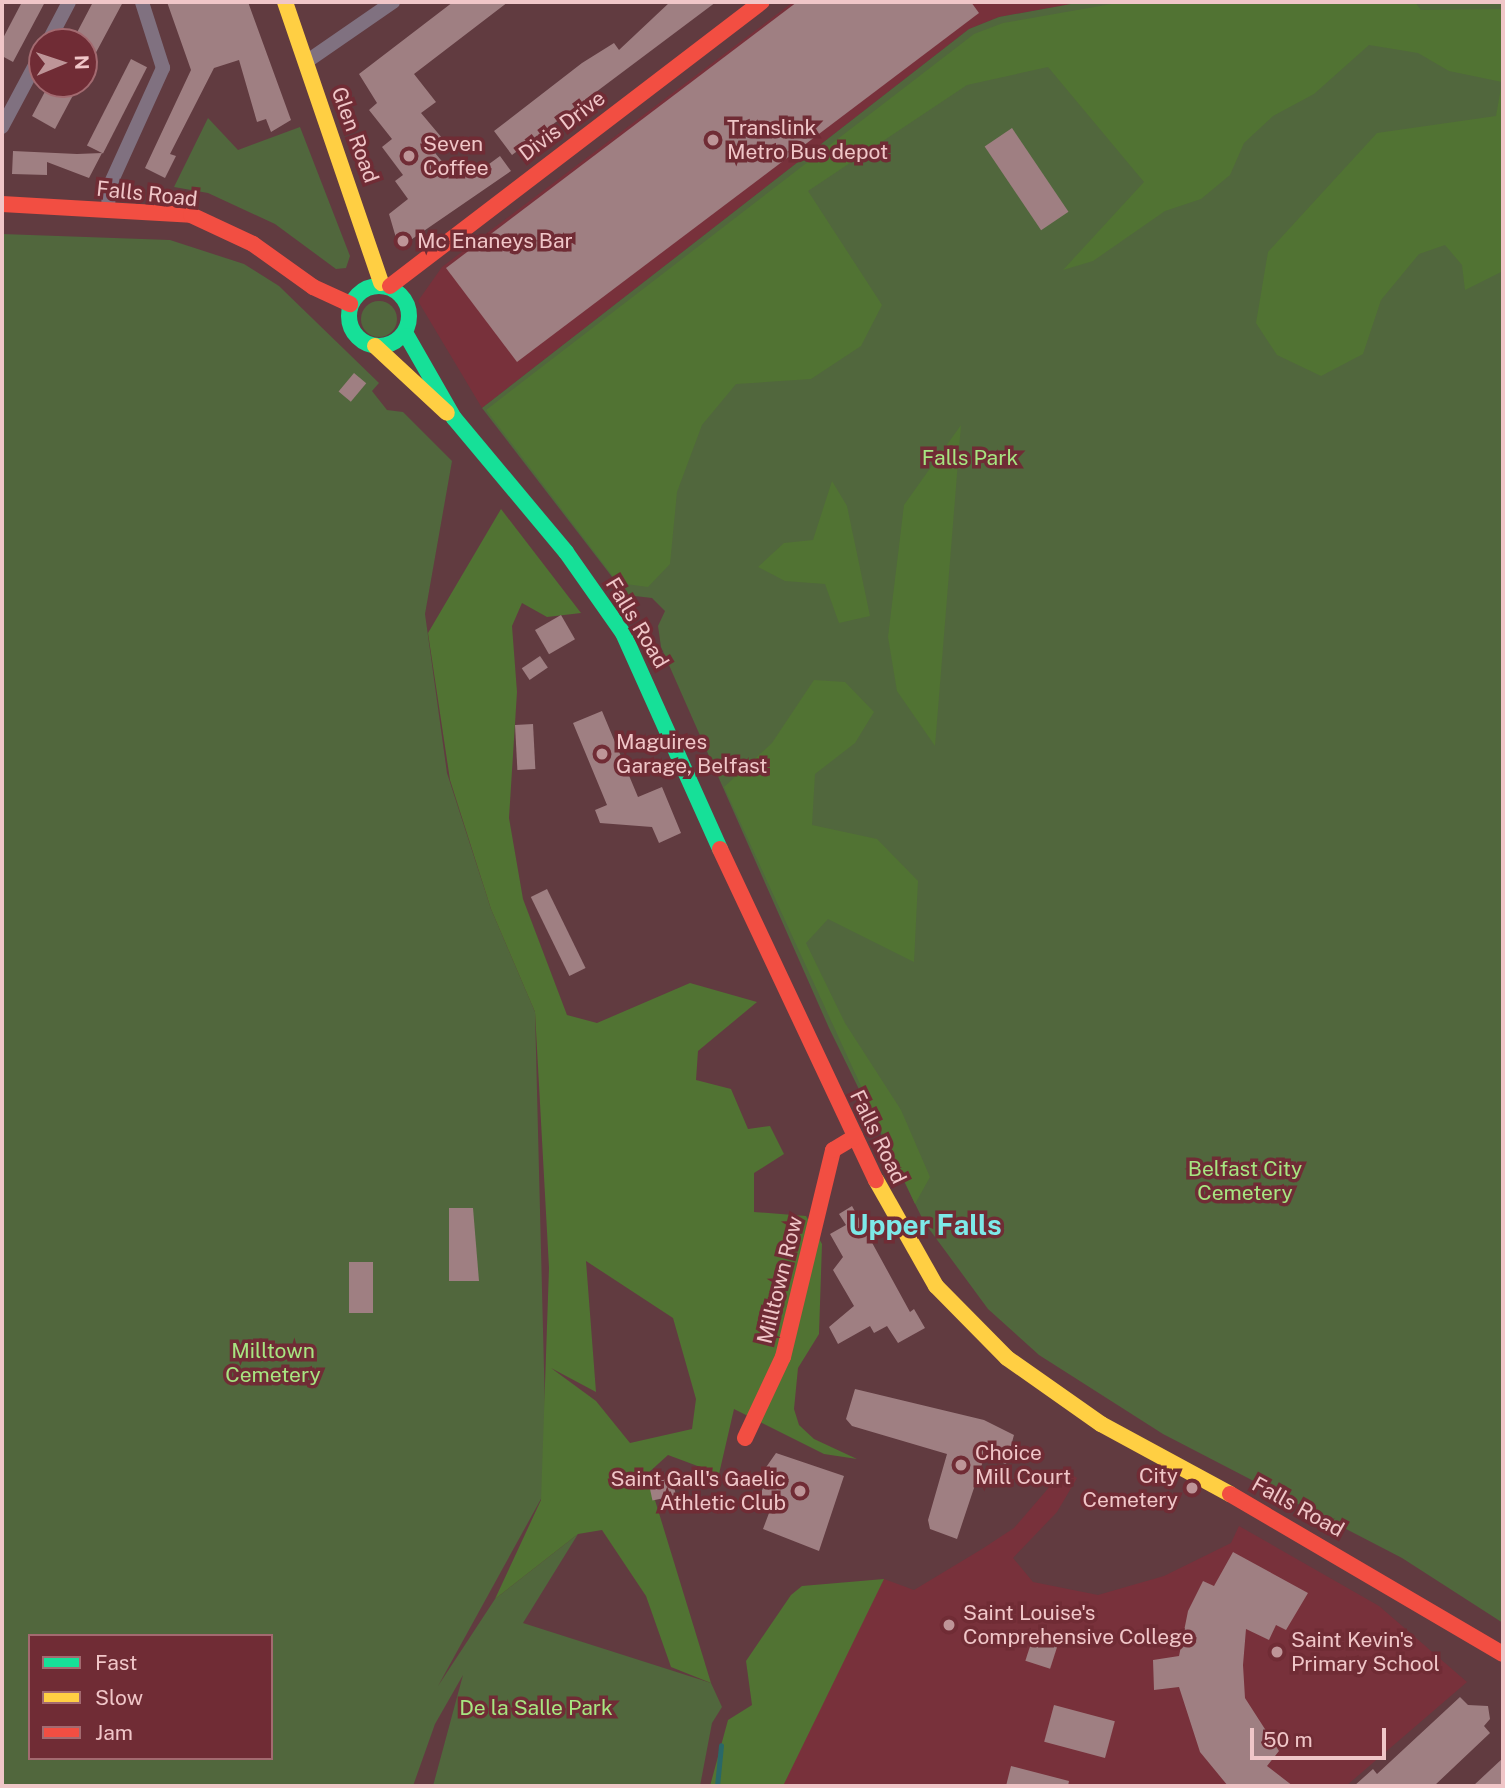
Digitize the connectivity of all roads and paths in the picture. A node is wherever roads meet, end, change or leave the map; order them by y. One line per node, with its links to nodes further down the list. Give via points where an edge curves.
1 (69, 2): 6 (street)
2 (142, 2): 11 (street, via 163,68 109,187)
3 (285, 2): 7 (main road, Glen Road)
4 (393, 2): 7 (street)
5 (762, 2): 12 (main road, Divis Drive)
6 (55, 28)
7 (306, 62): 12 (main road, Glen Road)
8 (28, 78): 9 (street)
9 (2, 127)
10 (2, 204): 11 (main road, Falls Road)
11 (108, 209): 13 (main road, Falls Road, via 209,222)
12 (385, 285): 13 (main road, via 361,290); 14 (main road, via 407,317)
13 (350, 304): 15 (main road, via 352,325)
14 (407, 336): 15 (main road, via 396,345); 16 (main road, Falls Road)
15 (374, 346): 16 (main road, Falls Road)
16 (454, 418): 17 (main road, Falls Road, via 566,552 623,634)
17 (855, 1137): 18 (main road, Milltown Row, via 834,1150 783,1357); 19 (main road, Falls Road, via 923,1266 1007,1358 1108,1428 1362,1566)
18 (745, 1438)
19 (1503, 1654)

